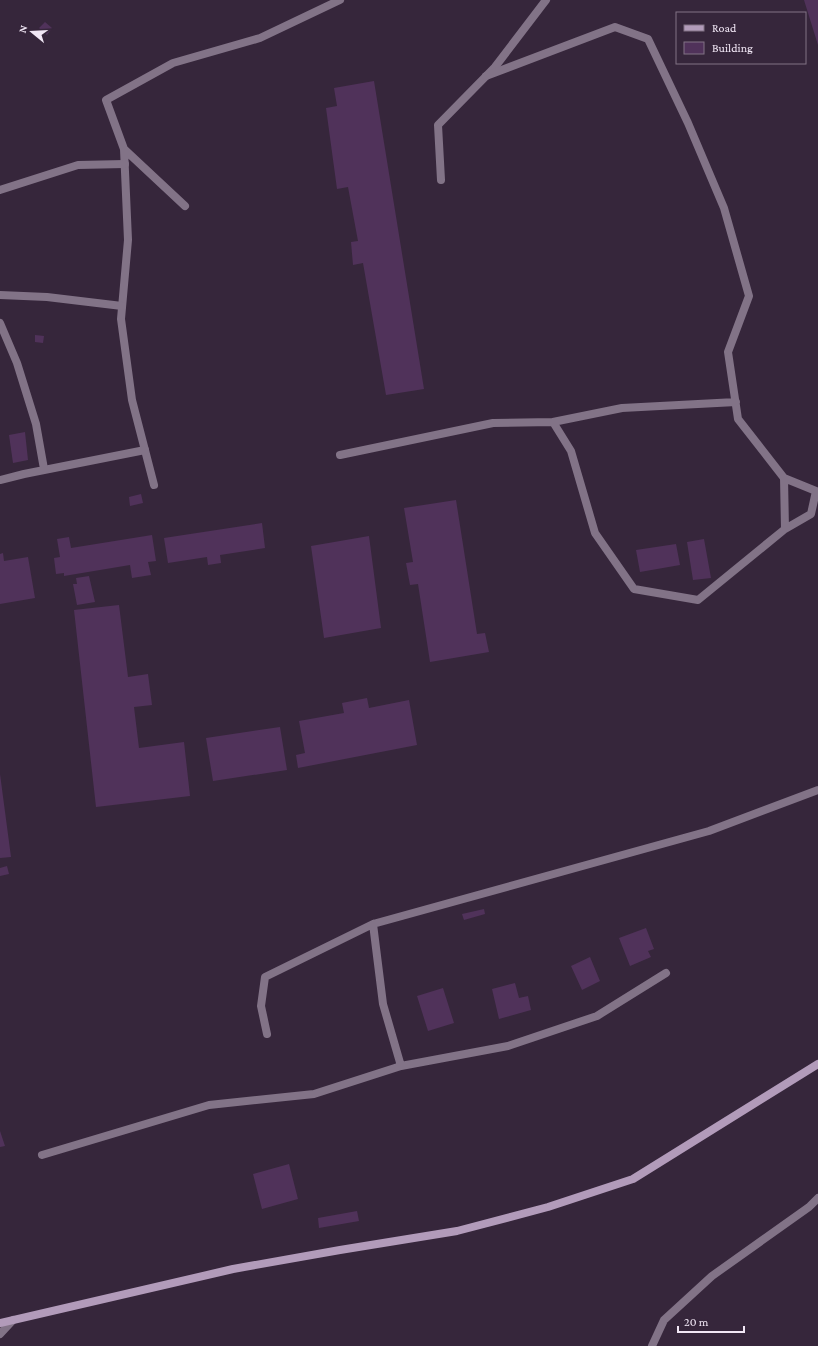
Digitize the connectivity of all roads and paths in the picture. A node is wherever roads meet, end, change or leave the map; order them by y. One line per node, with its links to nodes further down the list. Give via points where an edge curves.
1 (340, 0): 4 (street, via 260,38 173,64 106,100)
2 (546, 0): 3 (street)
3 (486, 76): 6 (street, via 438,125); 12 (street, via 615,27 648,39 688,123 724,208 749,296 728,352)
4 (124, 149): 5 (street); 8 (street)
5 (125, 164): 7 (street, via 78,165); 10 (street, via 128,240)
6 (441, 180)
7 (0, 190)
8 (184, 206)
9 (0, 295): 10 (street, via 47,297)
10 (122, 306): 14 (street, via 121,319 132,400)
11 (0, 323): 16 (street, via 36,424)
12 (736, 402): 13 (street, via 622,408); 17 (street, via 738,419)
13 (553, 422): 15 (street, via 493,423); 20 (street, via 571,451 595,533 634,589 698,600)
14 (145, 450): 16 (street); 19 (street)
15 (340, 455)
16 (44, 469): 18 (street)
17 (784, 478): 20 (street); 20 (street, via 816,491 811,514)
18 (0, 480)
19 (154, 485)
20 (785, 529)
21 (818, 790): 22 (street, via 709,831)
22 (372, 924): 24 (street, via 265,977 261,1006); 26 (street, via 383,1004)
23 (666, 974): 26 (street, via 596,1016 508,1046)
24 (267, 1034)
25 (818, 1064): 29 (main road, via 633,1179 548,1207 457,1231 233,1269)
26 (401, 1066): 27 (street, via 314,1094 209,1105)
27 (42, 1156)
28 (818, 1198): 32 (street, via 712,1276 664,1320)
29 (13, 1320): 30 (main road); 31 (street)
30 (0, 1322)
31 (0, 1334)
32 (652, 1346)

